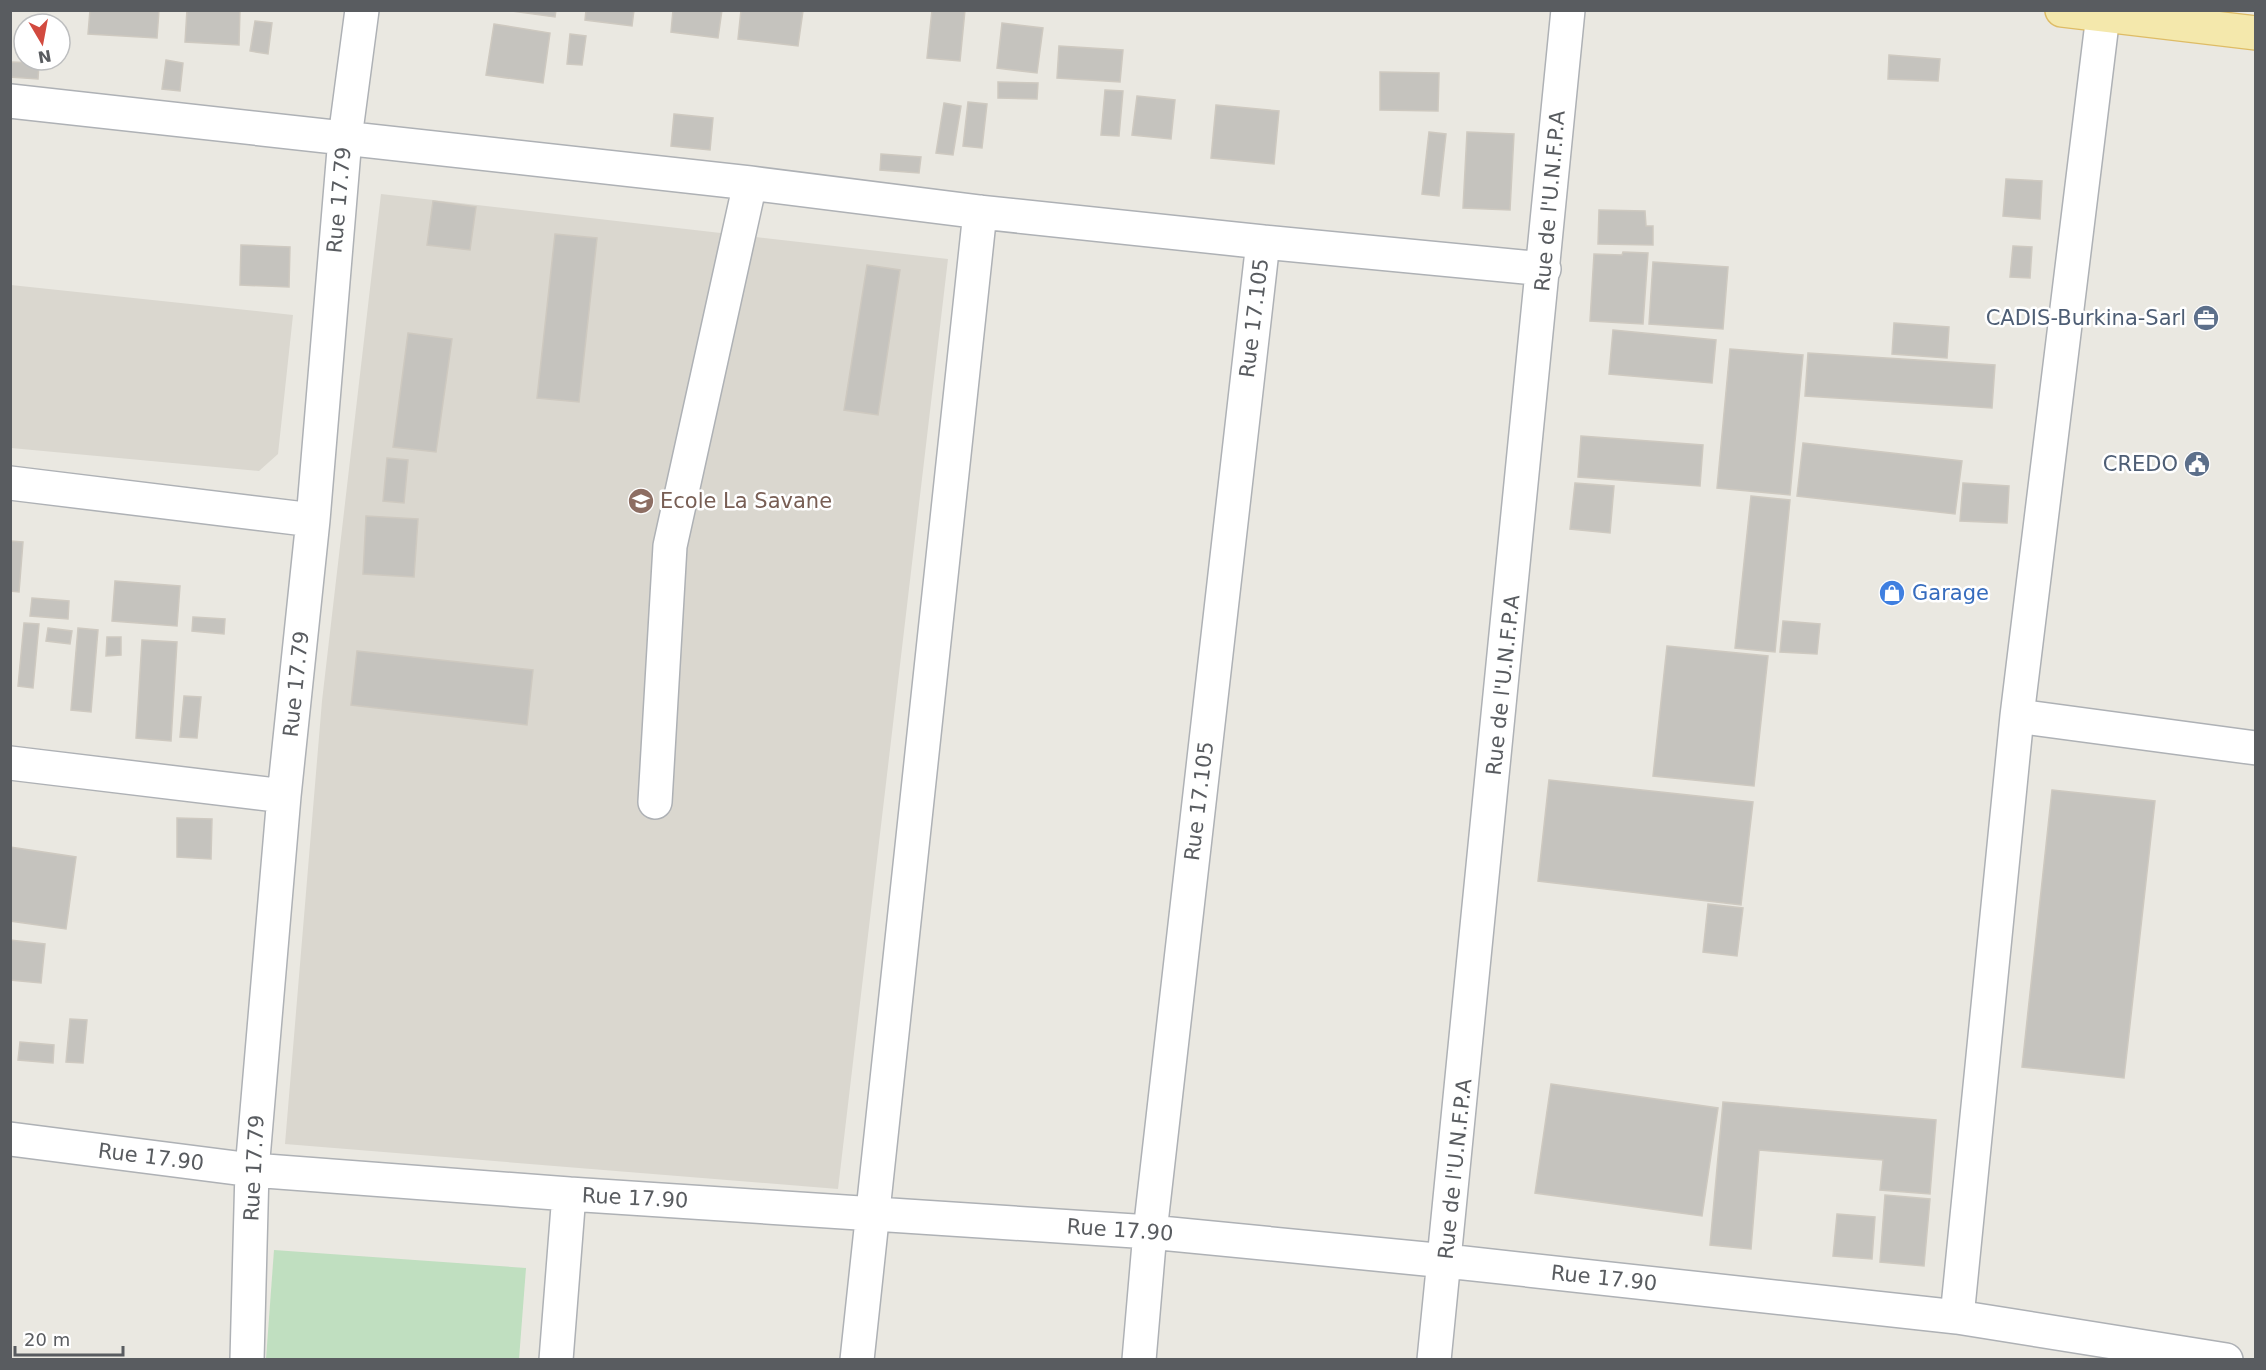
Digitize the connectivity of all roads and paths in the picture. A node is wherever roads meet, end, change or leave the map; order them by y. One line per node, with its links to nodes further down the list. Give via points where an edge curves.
1 (362, 10): 7 (street, Rue 17.79)
2 (1568, 10): 11 (street, Rue de l'U.N.F.P.A)
3 (2062, 10): 4 (main road)
4 (2103, 15): 5 (main road); 14 (street)
5 (2256, 33)
6 (10, 101): 7 (street)
7 (345, 138): 8 (street); 13 (street, Rue 17.79)
8 (750, 183): 9 (street); 18 (street, via 670,546)
9 (980, 212): 10 (street); 22 (street)
10 (1263, 242): 11 (street); 23 (street, Rue 17.105)
11 (1544, 268): 24 (street, Rue de l'U.N.F.P.A)
12 (10, 483): 13 (street)
13 (313, 520): 17 (street, Rue 17.79)
14 (2017, 716): 15 (street); 25 (street)
15 (2256, 748)
16 (10, 763): 17 (street)
17 (284, 796): 20 (street, Rue 17.79)
18 (655, 802)
19 (10, 1139): 20 (street, Rue 17.90)
20 (252, 1170): 21 (street, Rue 17.90); 26 (street, Rue 17.79)
21 (569, 1194): 22 (street, Rue 17.90); 27 (street)
22 (872, 1213): 23 (street, Rue 17.90); 28 (street)
23 (1150, 1232): 24 (street, Rue 17.90); 29 (street, Rue 17.105)
24 (1446, 1261): 25 (street, Rue 17.90); 30 (street, Rue de l'U.N.F.P.A)
25 (1957, 1317): 31 (street, Rue 17.90)
26 (247, 1359)
27 (556, 1359)
28 (857, 1359)
29 (1139, 1359)
30 (1434, 1359)
31 (2226, 1359)

